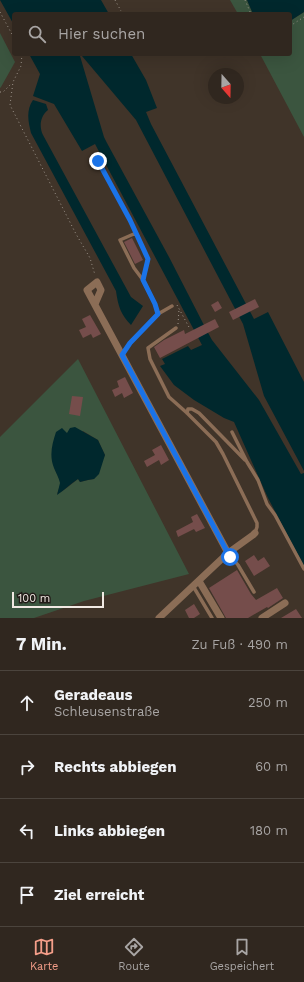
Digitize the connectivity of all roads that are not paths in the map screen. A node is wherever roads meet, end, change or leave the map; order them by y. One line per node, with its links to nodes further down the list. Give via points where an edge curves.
1 (143, 280): 1 (lane, via 120,240 136,233 148,259); 4 (lane)
2 (95, 304): 2 (street, via 101,290 97,282 87,290); 6 (street)
3 (172, 306): 4 (lane)
4 (158, 314): 6 (lane)
5 (176, 328): 7 (lane, via 148,348 150,359 169,397)
6 (122, 355): 11 (street)
7 (187, 412): 9 (lane, via 188,409 192,409 199,413); 10 (lane, via 224,454 257,523)
8 (232, 432): 9 (lane)
9 (247, 462): 12 (lane, via 258,480 267,504)
10 (255, 533): 11 (street)
11 (228, 553): 13 (street); 15 (lane)
12 (304, 569)
13 (199, 580): 14 (street); 19 (street)
14 (193, 586): 17 (street); 18 (lane)
15 (254, 592)
16 (285, 603): 20 (street)
17 (159, 618)
18 (212, 618)
19 (221, 618)
20 (262, 618)

